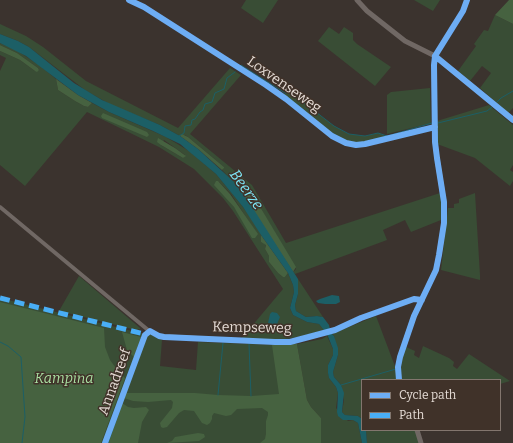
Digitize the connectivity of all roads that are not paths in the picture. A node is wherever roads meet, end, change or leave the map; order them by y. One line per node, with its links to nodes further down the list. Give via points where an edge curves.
1 (357, 0): 3 (street, via 405,41)
2 (467, 0): 3 (street)
3 (435, 56): 4 (street); 6 (street, via 436,147 445,211 437,265)
4 (513, 120)
5 (0, 206): 6 (street, Kempseweg, via 159,336 296,341 331,332 409,300)
6 (422, 300): 7 (street, via 400,357)
7 (399, 379)
8 (417, 431): 9 (street)
9 (422, 443)

